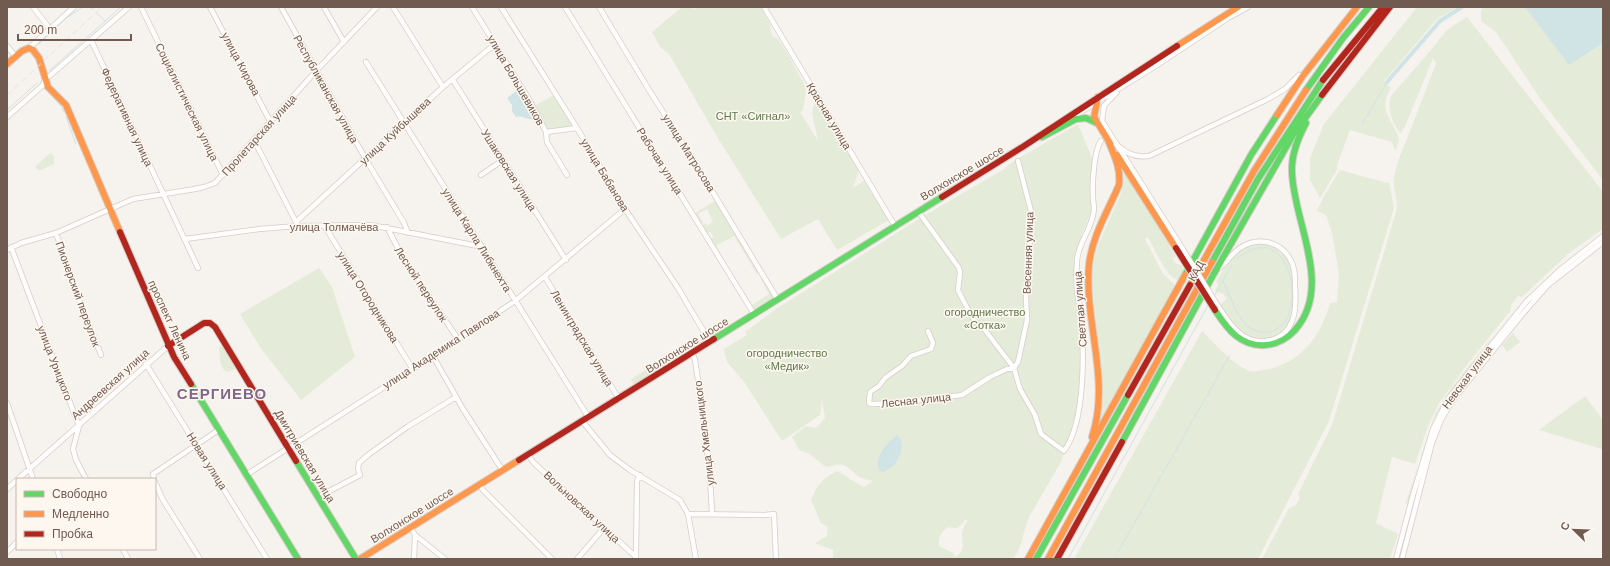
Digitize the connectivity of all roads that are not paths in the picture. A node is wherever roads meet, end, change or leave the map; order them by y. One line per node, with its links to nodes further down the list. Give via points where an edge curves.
1 (33, 7): 21 (street)
2 (74, 7): 21 (street)
3 (129, 7): 22 (street)
4 (141, 7): 53 (street, Социалистическая улица)
5 (210, 7): 39 (street, улица Кирова)
6 (281, 7): 31 (street, Республиканская улица)
7 (324, 7): 23 (street)
8 (377, 7): 23 (street, Пролетарская улица)
9 (393, 7): 35 (street)
10 (472, 7): 24 (street, улица Большевиков)
11 (501, 7): 42 (street, улица Бабанова)
12 (566, 7): 78 (street, Рабочая улица)
13 (599, 7): 76 (street, улица Матросова)
14 (764, 7): 62 (street, Красная улица)
15 (1238, 7): 37 (main road, Волхонское шоссе)
16 (1248, 7): 33 (street, Волхонское шоссе)
17 (1357, 7): 28 (main road)
18 (1369, 7): 141 (main road, КАД, via 1324,64 1270,143)
19 (1382, 7): 142 (main road, КАД, via 1326,75 1262,173)
20 (1390, 7): 36 (main road)
21 (50, 29): 26 (street)
22 (91, 40): 32 (street); 56 (street, Федеративная улица)
23 (344, 42): 31 (street, Пролетарская улица)
24 (495, 44): 34 (street, улица Куйбышева); 43 (street, улица Большевиков)
25 (7, 46): 27 (street)
26 (28, 48): 27 (main road); 32 (main road, проспект Ленина, via 39,58)
27 (16, 57): 30 (main road)
28 (1313, 61): 48 (street, via 1288,86 1268,99 1149,156 1133,155); 102 (main road, via 1250,155)
29 (366, 62): 40 (street, улица Карла Либкнехта)
30 (7, 64)
31 (316, 71): 39 (street, Пролетарская улица); 50 (street, Республиканская улица)
32 (46, 79): 38 (street, via 42,86); 58 (main road, проспект Ленина, via 48,87 66,105)
33 (1135, 79): 37 (street, Волхонское шоссе); 48 (street, via 1109,100 1103,109 1102,121)
34 (453, 80): 35 (street, улица Куйбышева); 51 (street, Ушаковская улица)
35 (443, 87): 40 (street, улица Куйбышева)
36 (1319, 98): 69 (main road, bridge, via 1301,131 1292,161 1293,190 1305,235 1312,287 1307,310 1288,337 1262,346 1248,344 1236,337 1215,310); 75 (main road, via 1293,135)
37 (1097, 100): 41 (main road, via 1094,113); 44 (street, Волхонское шоссе); 49 (main road, Волхонское шоссе)
38 (7, 117)
39 (270, 121): 45 (street, Пролетарская улица)
40 (404, 122): 50 (street, улица Куйбышева); 70 (street, улица Карла Либкнехта)
41 (1097, 123): 44 (main road, via 1086,118 1076,119); 46 (main road)
42 (577, 128): 43 (street); 57 (street, улица Бабанова)
43 (546, 132): 55 (street, улица Большевиков, via 547,142)
44 (1044, 136): 49 (main road, Волхонское шоссе)
45 (254, 140): 53 (street, Пролетарская улица); 60 (street)
46 (1108, 140): 69 (main road); 102 (main road, via 1117,160 1120,176 1119,185 1091,250 1089,264 1098,413 1094,432)
47 (1101, 141): 89 (street, Светлая улица, via 1095,164 1092,217 1077,258 1076,277 1083,349 1079,418 1064,451 1041,434 1035,415 1020,389)
48 (1116, 144): 69 (street)
49 (1024, 146): 59 (main road, Волхонское шоссе)
50 (365, 158): 60 (street, улица Куйбышева); 65 (street, Республиканская улица)
51 (503, 160): 54 (street); 72 (street, Ушаковская улица)
52 (1018, 161): 89 (street, Весенняя улица, via 1031,211 1031,223 1027,320 1018,362)
53 (223, 175): 56 (street, Пролетарская улица, via 215,183 204,188)
54 (481, 175)
55 (567, 175)
56 (162, 195): 58 (street, Пролетарская улица, via 133,199); 67 (street, Федеративная улица)
57 (625, 209): 72 (street, улица Академика Павлова); 82 (street, улица Бабанова, via 678,288)
58 (110, 210): 64 (street, Пролетарская улица); 83 (main road, проспект Ленина)
59 (918, 211): 62 (main road, Волхонское шоссе); 89 (street, via 959,268 958,290 974,320 985,330)
60 (297, 224): 61 (street, улица Толмачёва); 67 (street, улица Толмачёва)
61 (324, 225): 63 (street, улица Толмачёва, via 371,224); 88 (street, улица Огородникова)
62 (895, 226): 76 (main road, Волхонское шоссе)
63 (387, 227): 65 (street, улица Толмачёва); 81 (street, Лесной переулок, via 403,258)
64 (56, 233): 71 (street, Пролетарская улица); 85 (street, Пионерский переулок)
65 (408, 233): 70 (street, улица Толмачёва)
66 (1603, 236): 119 (street, Невская улица, via 1561,269 1527,301 1448,399 1433,429)
67 (184, 239): 73 (street, Федеративная улица)
68 (1603, 242): 116 (street, Невская улица, via 1548,286 1452,401 1432,443)
69 (1178, 246): 75 (street, bridge, via 1234,329 1244,337 1262,341 1278,337 1292,324 1296,297 1293,267 1290,259 1272,243 1258,241 1240,248)
70 (483, 247): 77 (street, улица Карла Либкнехта)
71 (9, 248): 97 (street, улица Урицкого)
72 (566, 260): 74 (street, улица Академика Павлова)
73 (198, 268)
74 (545, 277): 77 (street, улица Академика Павлова); 91 (street, Ленинградская улица)
75 (1212, 277): 143 (main road)
76 (778, 300): 78 (main road, Волхонское шоссе)
77 (515, 301): 81 (street, улица Академика Павлова); 94 (street, улица Карла Либкнехта)
78 (754, 314): 82 (main road, Волхонское шоссе)
79 (210, 323): 83 (main road, Андреевская улица, via 204,323); 100 (main road, Дмитриевская улица)
80 (928, 331): 89 (street, Лесная улица, via 933,342 931,349 911,356 902,366 884,378 879,386 870,392 869,403 897,403 962,395 990,377)
81 (458, 339): 86 (street, улица Академика Павлова)
82 (710, 342): 84 (main road, Волхонское шоссе)
83 (168, 346): 87 (street, Андреевская улица); 98 (main road, проспект Ленина)
84 (692, 353): 91 (main road, Волхонское шоссе); 118 (street, улица Хмельницкого, via 703,413)
85 (101, 355)
86 (433, 356): 88 (street, улица Академика Павлова); 90 (street)
87 (146, 364): 97 (street, Андреевская улица); 99 (street, Новая улица)
88 (412, 368): 100 (street, улица Академика Павлова)
89 (1014, 368)
90 (456, 397): 104 (street); 115 (street, via 368,455 359,463 360,475)
91 (619, 399): 94 (main road, Волхонское шоссе)
92 (7, 403): 93 (street)
93 (12, 416): 95 (street); 103 (street)
94 (589, 418): 96 (main road, Волхонское шоссе)
95 (7, 420)
96 (583, 422): 101 (main road, Волхонское шоссе); 106 (street, via 610,455)
97 (79, 426): 103 (street, Андреевская улица); 109 (street, via 72,449)
98 (220, 429): 99 (street); 105 (main road, проспект Ленина)
99 (196, 444): 110 (street, via 153,474); 130 (street, Новая улица)
100 (288, 448): 105 (street, улица Академика Павлова); 115 (main road, Дмитриевская улица)
101 (528, 455): 104 (main road, Волхонское шоссе); 122 (street, Вольновская улица)
102 (1082, 461): 140 (main road)
103 (29, 469): 107 (street, Андреевская улица); 108 (street)
104 (503, 471): 113 (main road, Волхонское шоссе)
105 (246, 475): 131 (main road, проспект Ленина)
106 (640, 475): 117 (street, via 680,500); 127 (street, via 637,481)
107 (20, 478)
108 (33, 478)
109 (85, 478)
110 (154, 478)
111 (16, 482): 114 (street, Андреевская улица)
112 (156, 484): 129 (street)
113 (480, 485): 121 (main road, Волхонское шоссе); 136 (street)
114 (7, 489)
115 (318, 497): 132 (main road, Дмитриевская улица)
116 (1415, 513): 119 (street); 120 (street, Невская улица)
117 (688, 514): 118 (street); 138 (street)
118 (712, 514): 139 (street, via 774,514)
119 (1409, 514): 120 (street); 144 (street, Невская улица)
120 (1413, 518): 145 (street, Невская улица)
121 (411, 528): 123 (street); 133 (main road, Волхонское шоссе)
122 (604, 528): 127 (street, Вольновская улица); 137 (street)
123 (415, 535): 134 (street); 135 (street)
124 (16, 543): 126 (street)
125 (124, 550): 128 (street)
126 (7, 552)
127 (636, 558)
128 (128, 559)
129 (200, 559)
130 (267, 559)
131 (298, 559)
132 (356, 559)
133 (360, 559)
134 (414, 559)
135 (445, 559)
136 (552, 559)
137 (577, 559)
138 (696, 559)
139 (776, 559)
140 (1028, 559)
141 (1036, 559)
142 (1048, 559)
143 (1056, 559)
144 (1396, 559)
145 (1402, 559)

